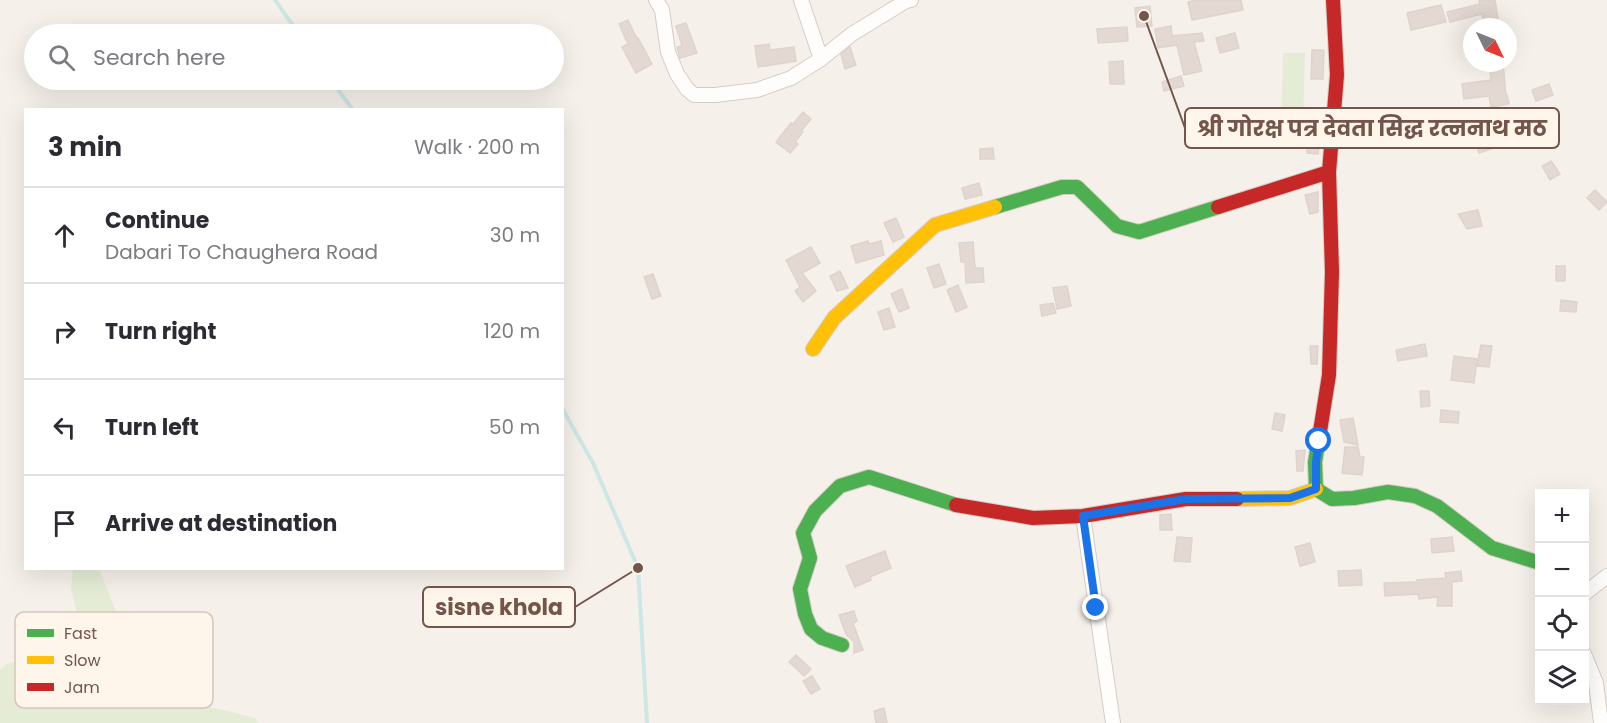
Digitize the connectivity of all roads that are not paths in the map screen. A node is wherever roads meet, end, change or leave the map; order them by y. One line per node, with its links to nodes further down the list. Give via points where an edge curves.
1 (656, 0): 5 (street, via 662,10 668,52 677,74 694,95 757,90 791,78)
2 (801, 0): 5 (street)
3 (911, 0): 5 (street, via 852,34)
4 (1333, 0): 6 (street, via 1337,75)
5 (821, 59)
6 (1329, 172): 7 (street, via 1138,232 1117,226 1077,187 1062,187 935,225 834,318); 8 (street, via 1329,375 1316,462)
7 (813, 349)
8 (1316, 489): 9 (street, via 1290,498 1186,499); 10 (street, via 1332,499 1388,492 1415,496 1437,506 1492,548)
9 (1083, 516): 13 (street, via 1033,518 954,505 869,477 840,486 815,511 803,533 810,558 800,589 811,629); 16 (street)
10 (1535, 562)
11 (1607, 576): 12 (street)
12 (1589, 590)
13 (842, 645)
14 (1589, 663): 15 (street)
15 (1602, 686): 17 (street)
16 (1113, 723)
17 (1601, 723)

